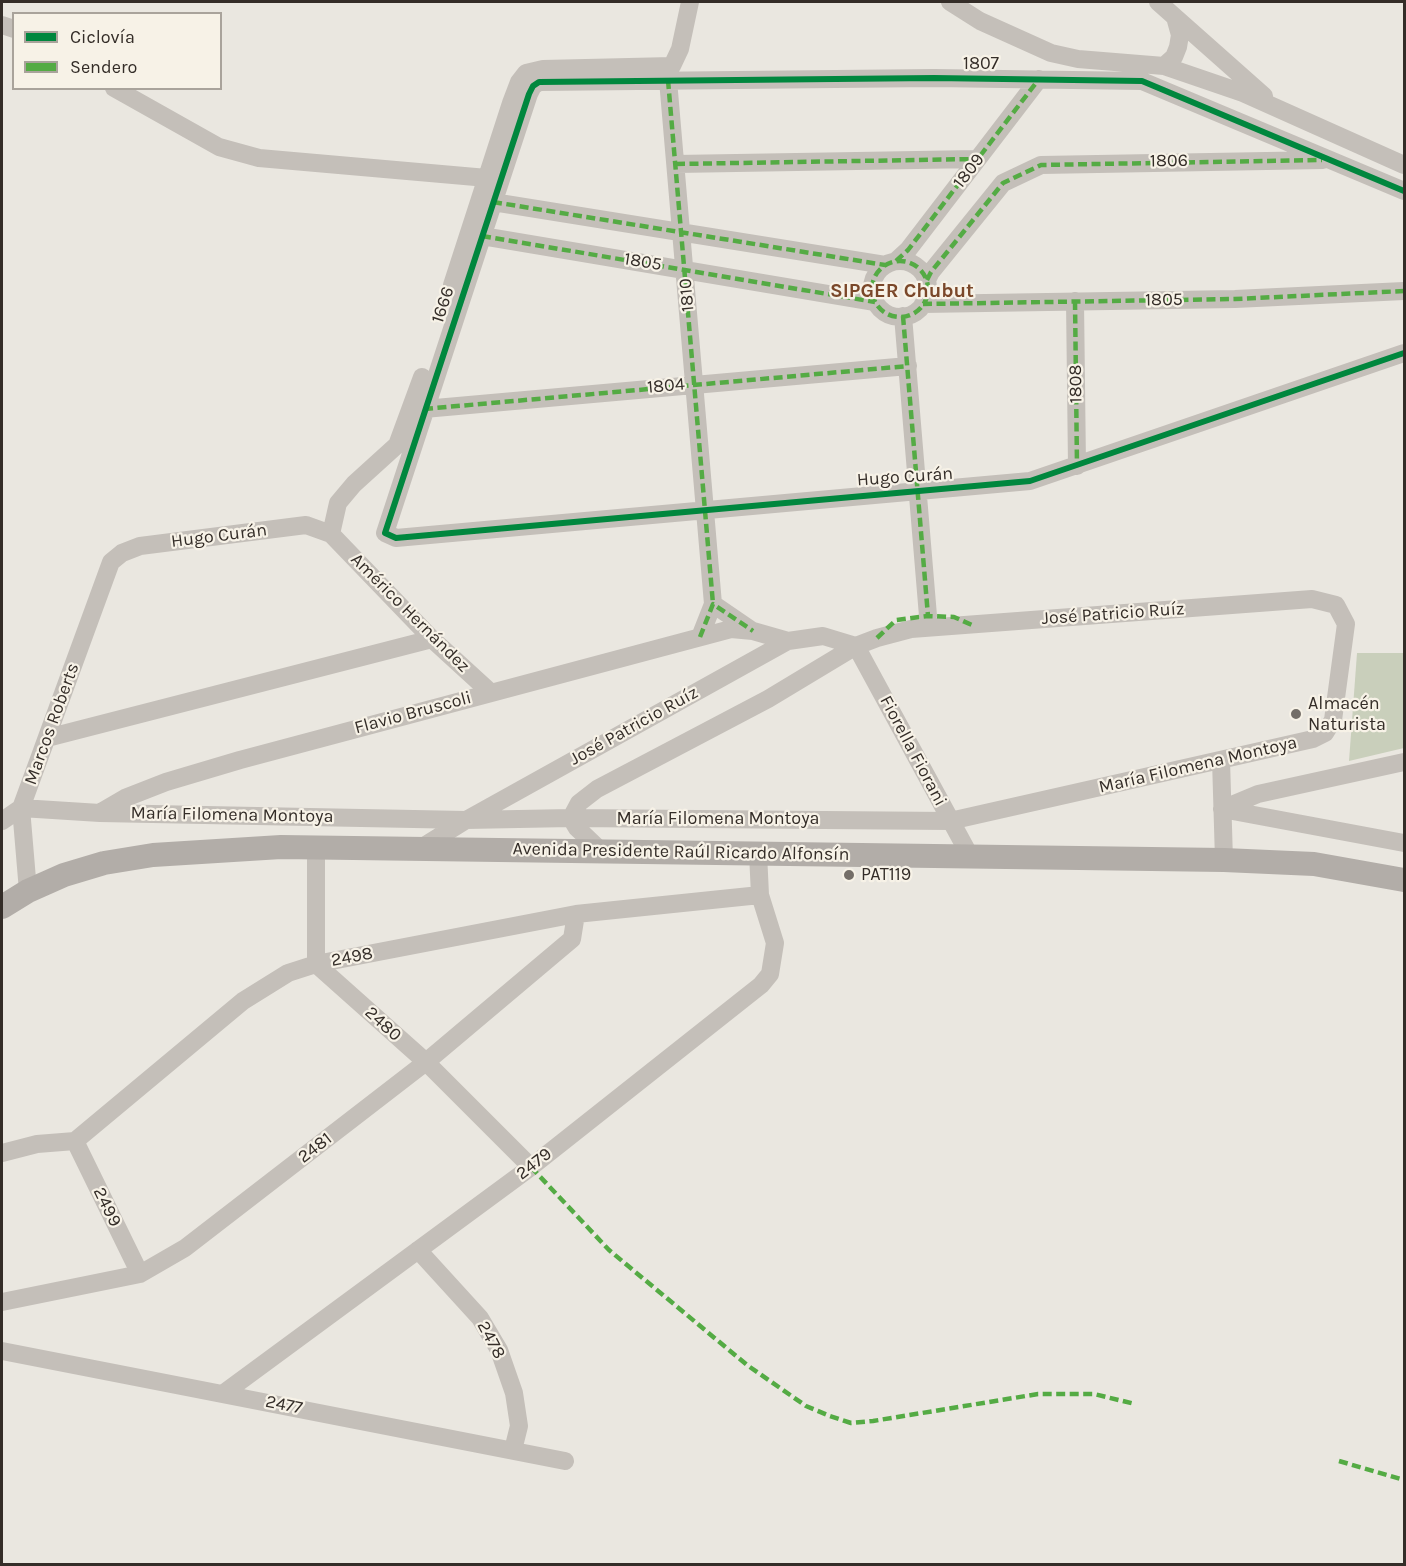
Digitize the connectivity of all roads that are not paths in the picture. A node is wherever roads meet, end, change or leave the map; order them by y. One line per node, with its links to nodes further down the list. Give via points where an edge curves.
1 (690, 2): 6 (street, 1810, via 680,49)
2 (950, 2): 5 (street, via 980,21 1051,53 1078,60)
3 (1158, 2): 4 (street)
4 (1174, 17): 5 (street, via 1180,35 1178,47); 10 (street)
5 (1164, 66): 10 (street)
6 (670, 73): 7 (street, 1807); 8 (street, 1807); 13 (street, 1810); 15 (street, via 543,69 526,73 519,82)
7 (1039, 79): 11 (street, 1809); 12 (street, 1807, via 1149,82)
8 (536, 84): 18 (street, 1666, via 529,94)
9 (118, 90): 15 (street, via 219,147 259,158)
10 (1282, 110): 14 (street)
11 (978, 159): 13 (street); 21 (street, 1809, via 908,250)
12 (1332, 160): 16 (street, 1806, via 1050,163); 17 (street, 1807)
13 (676, 164): 19 (street, 1810)
14 (1404, 165)
15 (487, 178): 36 (street, via 397,446 338,503)
16 (1009, 179): 23 (street, 1809)
17 (1404, 191)
18 (493, 202): 19 (street, 1805); 20 (street, 1666)
19 (682, 233): 21 (street, 1805); 22 (street, 1810)
20 (482, 236): 22 (street, 1805); 32 (street, 1666)
21 (891, 263): 23 (street, via 915,265); 26 (street, via 873,281)
22 (685, 269): 26 (street, 1805); 31 (street, 1810)
23 (927, 280): 27 (street)
24 (1404, 291): 25 (street, 1805)
25 (1075, 301): 27 (street, 1805); 33 (street, 1808)
26 (874, 302): 28 (street, via 890,315)
27 (923, 304): 28 (street, via 919,310)
28 (903, 316): 30 (street)
29 (1404, 353): 33 (street, Hugo Curán)
30 (908, 366): 31 (street, 1804); 34 (street)
31 (695, 383): 32 (street, 1804); 35 (street, 1810)
32 (424, 409): 37 (street, 1666, via 385,528)
33 (1077, 466): 34 (street, Hugo Curán, via 1030,481)
34 (918, 491): 35 (street, Hugo Curán); 40 (street)
35 (707, 510): 37 (street, Hugo Curán); 39 (street, 1810)
36 (331, 534): 38 (street, Hugo Curán, via 306,525 140,546); 45 (street, Américo Hernández)
37 (389, 537)
38 (111, 562): 50 (street, Marcos Roberts)
39 (713, 604): 42 (street); 43 (street)
40 (928, 616): 41 (street, via 954,617); 44 (street, via 896,620)
41 (972, 625): 44 (street, José Patricio Ruíz, via 911,629); 49 (street, José Patricio Ruíz, via 1312,599 1336,605 1346,624 1334,720)
42 (753, 632): 43 (street, Flavio Bruscoli, via 731,629); 46 (street)
43 (700, 638): 48 (street, Flavio Bruscoli)
44 (877, 638): 47 (street, José Patricio Ruíz)
45 (432, 639): 48 (street, Américo Hernández); 50 (street)
46 (788, 641): 47 (street, José Patricio Ruíz, via 823,636); 57 (street, José Patricio Ruíz)
47 (856, 646): 56 (street, José Patricio Ruíz, via 768,699 597,789 579,803); 59 (street, Fiorella Fiorani)
48 (489, 692): 55 (street, Flavio Bruscoli, via 166,782)
49 (1325, 733): 51 (street, María Filomena Montoya, via 1313,740)
50 (47, 738): 53 (street, Marcos Roberts)
51 (1221, 760): 54 (street); 59 (street, María Filomena Montoya)
52 (1404, 762): 54 (street, via 1258,794)
53 (21, 808): 55 (street, María Filomena Montoya); 58 (street); 68 (street, Marcos Roberts)
54 (1222, 809): 60 (street); 66 (street)
55 (100, 813): 57 (street, María Filomena Montoya)
56 (571, 818): 57 (street, María Filomena Montoya); 59 (street, María Filomena Montoya); 63 (street)
57 (466, 820): 62 (street, José Patricio Ruíz)
58 (2, 821)
59 (951, 821): 65 (street, Fiorella Fiorani)
60 (1404, 843)
61 (316, 848): 62 (main road, Avenida Presidente Raúl Ricardo Alfonsín); 68 (main road, Avenida Presidente Raúl Ricardo Alfonsín, via 153,855 104,863); 72 (street)
62 (421, 848): 63 (main road, Avenida Presidente Raúl Ricardo Alfonsín)
63 (600, 851): 64 (main road, Avenida Presidente Raúl Ricardo Alfonsín)
64 (758, 853): 65 (main road, Avenida Presidente Raúl Ricardo Alfonsín); 69 (street, 2479)
65 (970, 856): 66 (main road, Avenida Presidente Raúl Ricardo Alfonsín)
66 (1224, 860): 67 (main road, Avenida Presidente Raúl Ricardo Alfonsín, via 1314,864)
67 (1404, 880)
68 (28, 891): 70 (main road, Avenida Presidente Raúl Ricardo Alfonsín)
69 (760, 895): 71 (street, 2498); 76 (street, 2479, via 775,943 770,974 761,985)
70 (2, 907)
71 (576, 914): 72 (street, 2498); 73 (street, 2481, via 572,939)
72 (316, 964): 73 (street, 2480); 74 (street, 2498, via 288,973 243,1001)
73 (426, 1062): 76 (street, 2480); 78 (street, 2481, via 185,1248)
74 (75, 1141): 75 (street); 78 (street, 2499)
75 (2, 1152)
76 (531, 1167): 77 (street, 2479)
77 (418, 1250): 81 (street, 2479); 82 (street, 2478, via 480,1318 499,1350 514,1393 519,1426)
78 (140, 1274): 79 (street, 2481)
79 (2, 1302)
80 (2, 1351): 81 (street, 2477)
81 (224, 1393): 82 (street, 2477)
82 (513, 1450): 83 (street, 2477)
83 (565, 1461)

